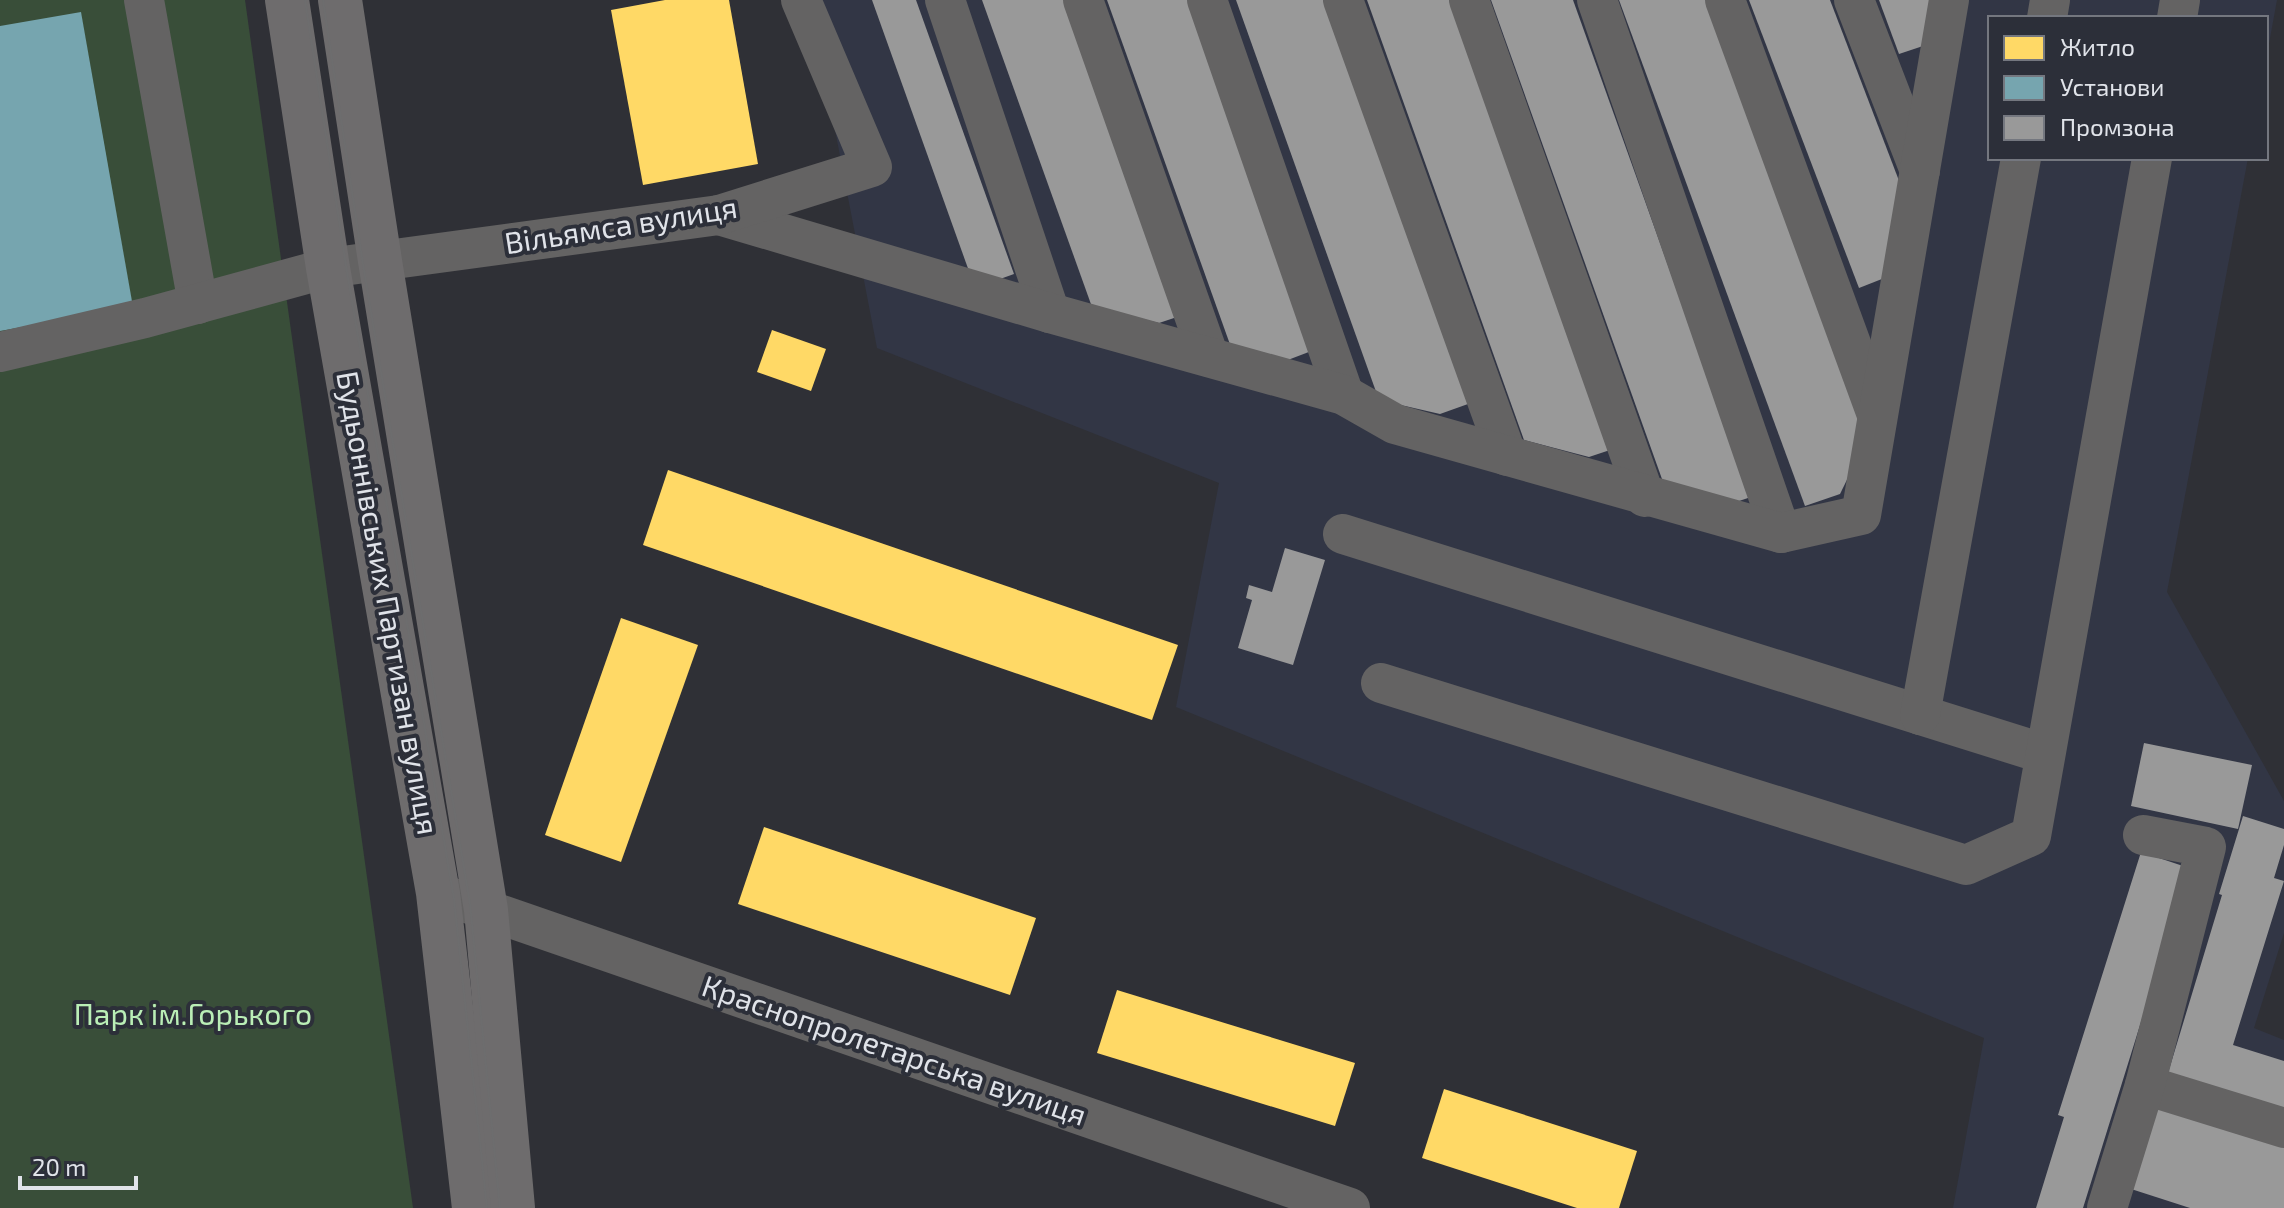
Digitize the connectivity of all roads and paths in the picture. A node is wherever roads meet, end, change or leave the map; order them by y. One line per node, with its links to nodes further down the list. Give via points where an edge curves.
1 (144, 0): 20 (street)
2 (287, 0): 19 (main road, Будьоннівських Партизан вулиця)
3 (340, 0): 18 (main road, Будьоннівських Партизан вулиця)
4 (801, 0): 17 (street, Вільямса вулиця, via 872,167)
5 (945, 0): 21 (street)
6 (1083, 0): 23 (street)
7 (1207, 0): 24 (street)
8 (1343, 0): 26 (street)
9 (1469, 0): 27 (street)
10 (1597, 0): 28 (street)
11 (1725, 0): 25 (street)
12 (1854, 0): 16 (street)
13 (1949, 0): 16 (street)
14 (2021, 160): 31 (street)
15 (2152, 160): 32 (street)
16 (1920, 171): 25 (street)
17 (719, 215): 18 (street, Вільямса вулиця); 21 (street)
18 (380, 261): 19 (street, Вільямса вулиця); 35 (main road, Будьоннівських Партизан вулиця)
19 (328, 268): 20 (street, Вільямса вулиця); 34 (main road, Будьоннівських Партизан вулиця)
20 (198, 304): 22 (street, Вільямса вулиця)
21 (1050, 313): 23 (street)
22 (0, 352)
23 (1209, 357): 24 (street)
24 (1344, 395): 26 (street, via 1395,424)
25 (1878, 415): 28 (street, via 1861,515)
26 (1507, 456): 27 (street)
27 (1645, 497): 28 (street)
28 (1781, 533)
29 (1343, 534): 31 (street)
30 (1381, 683): 32 (street, via 1966,865 2031,836)
31 (1920, 715): 32 (street)
32 (2045, 754)
33 (2143, 835): 36 (street, via 2206,847)
34 (438, 893): 35 (street, Краснопролетарська вулиця); 38 (main road, Будьоннівських Партизан вулиця)
35 (486, 910): 39 (main road, Будьоннівських Партизан вулиця); 40 (street, Краснопролетарська вулиця)
36 (2145, 1085): 37 (street); 41 (street)
37 (2284, 1128)
38 (474, 1208)
39 (513, 1208)
40 (1350, 1208)
41 (2107, 1208)

